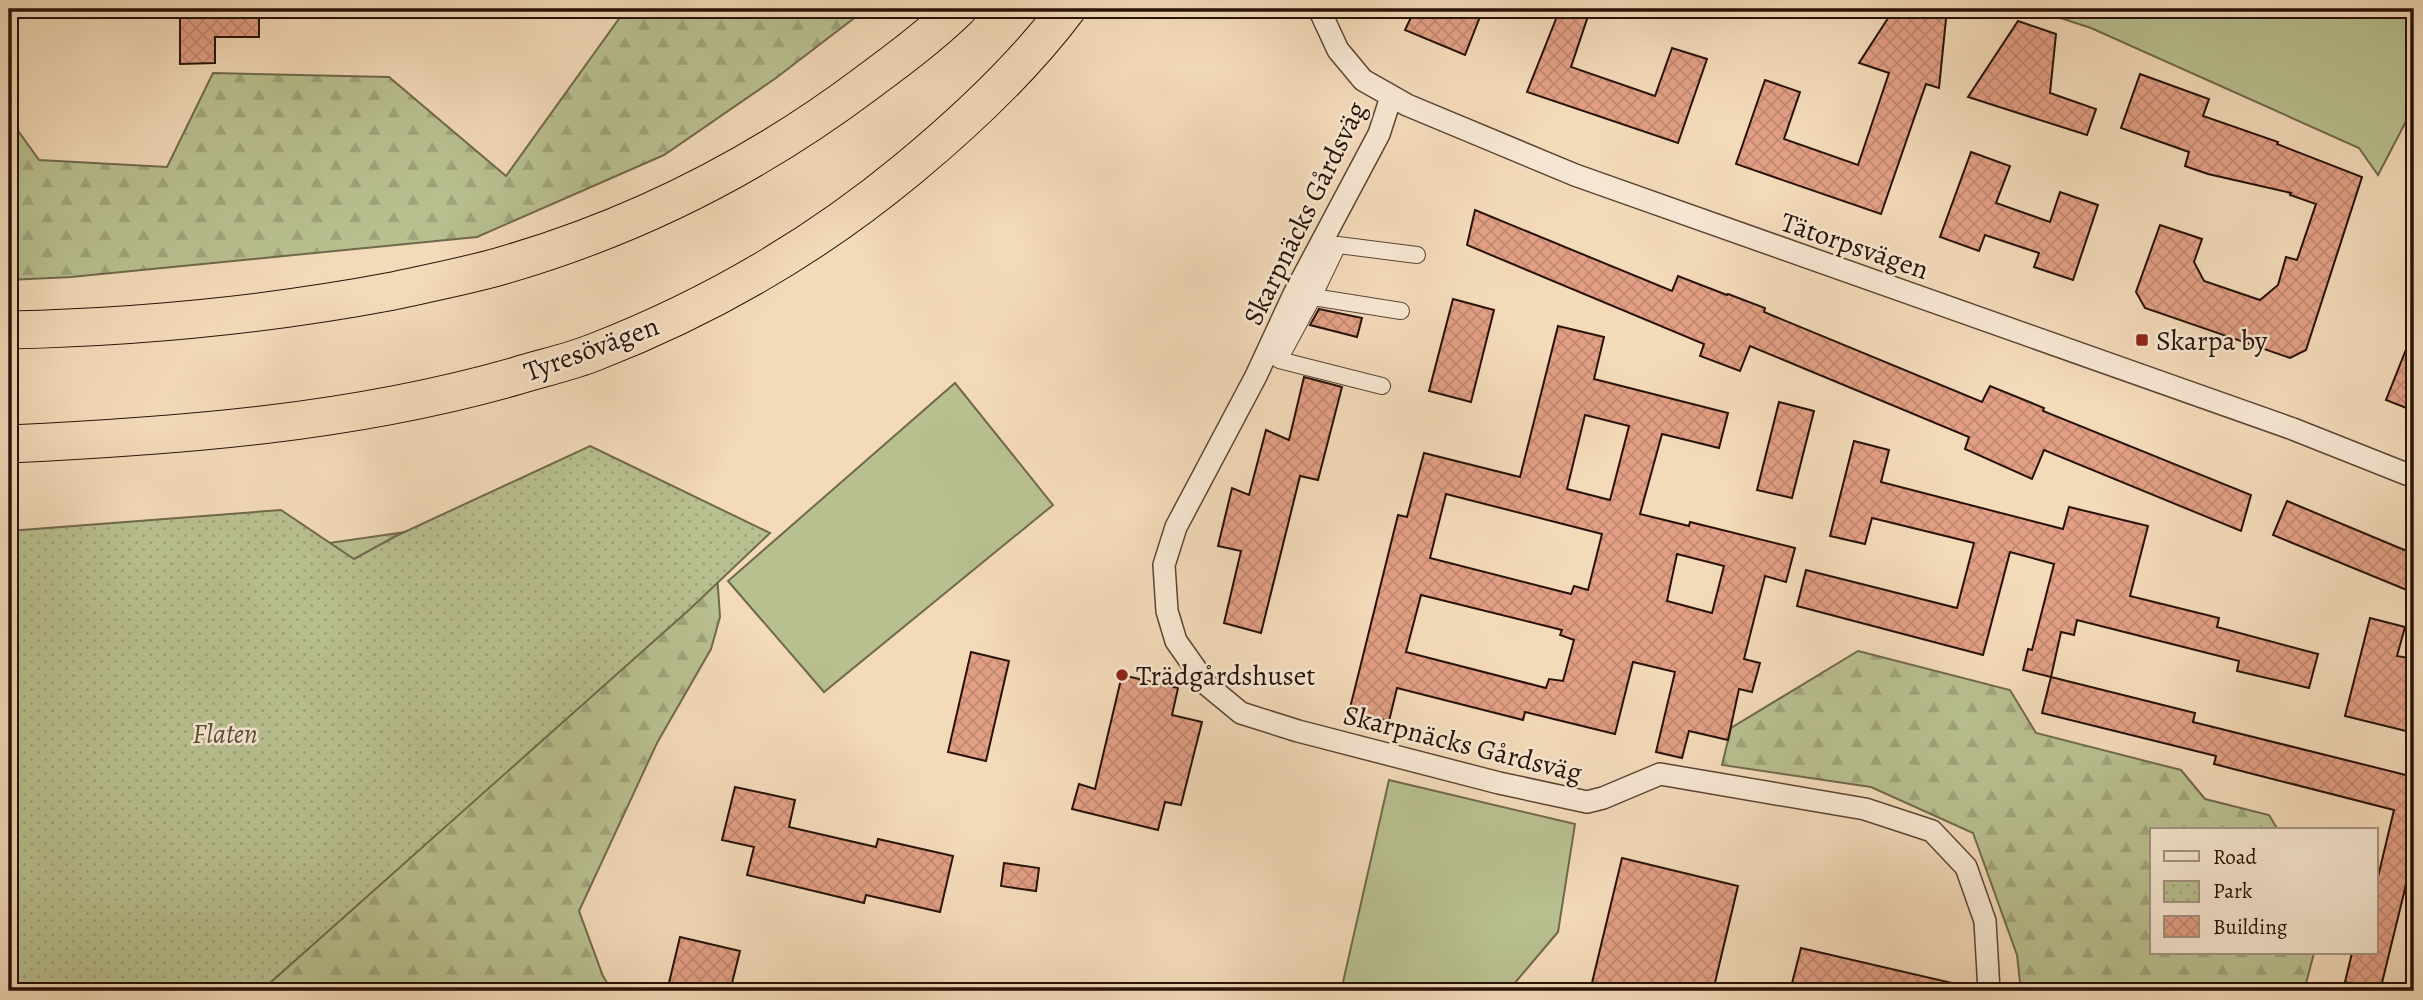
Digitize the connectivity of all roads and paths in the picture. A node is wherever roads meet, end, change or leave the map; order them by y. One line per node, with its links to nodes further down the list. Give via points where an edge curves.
1 (958, 9): 8 (highway, via 839,104 757,157 641,215 565,246 474,273 345,300 164,322)
2 (1318, 9): 4 (street, Tätorpsvägen, via 1338,50 1363,80)
3 (1061, 18): 10 (highway, Tyresövägen, via 950,134 878,194 805,245 728,290 593,353 473,388 361,411 144,436)
4 (1391, 97): 11 (street, Tätorpsvägen, via 1575,175 2293,429); 12 (street, Skarpnäcks Gårdsväg, via 1379,134 1175,527 1164,565 1167,611 1176,641 1207,685 1241,713 1487,780 1587,802 1660,775 1865,809 1932,831 1966,867 1985,921)
5 (1417, 255): 6 (street, via 1338,245)
6 (1313, 297): 7 (street); 9 (street, via 1279,360)
7 (1401, 311)
8 (9, 330)
9 (1382, 386)
10 (9, 444)
11 (2414, 477)
12 (1989, 991)

